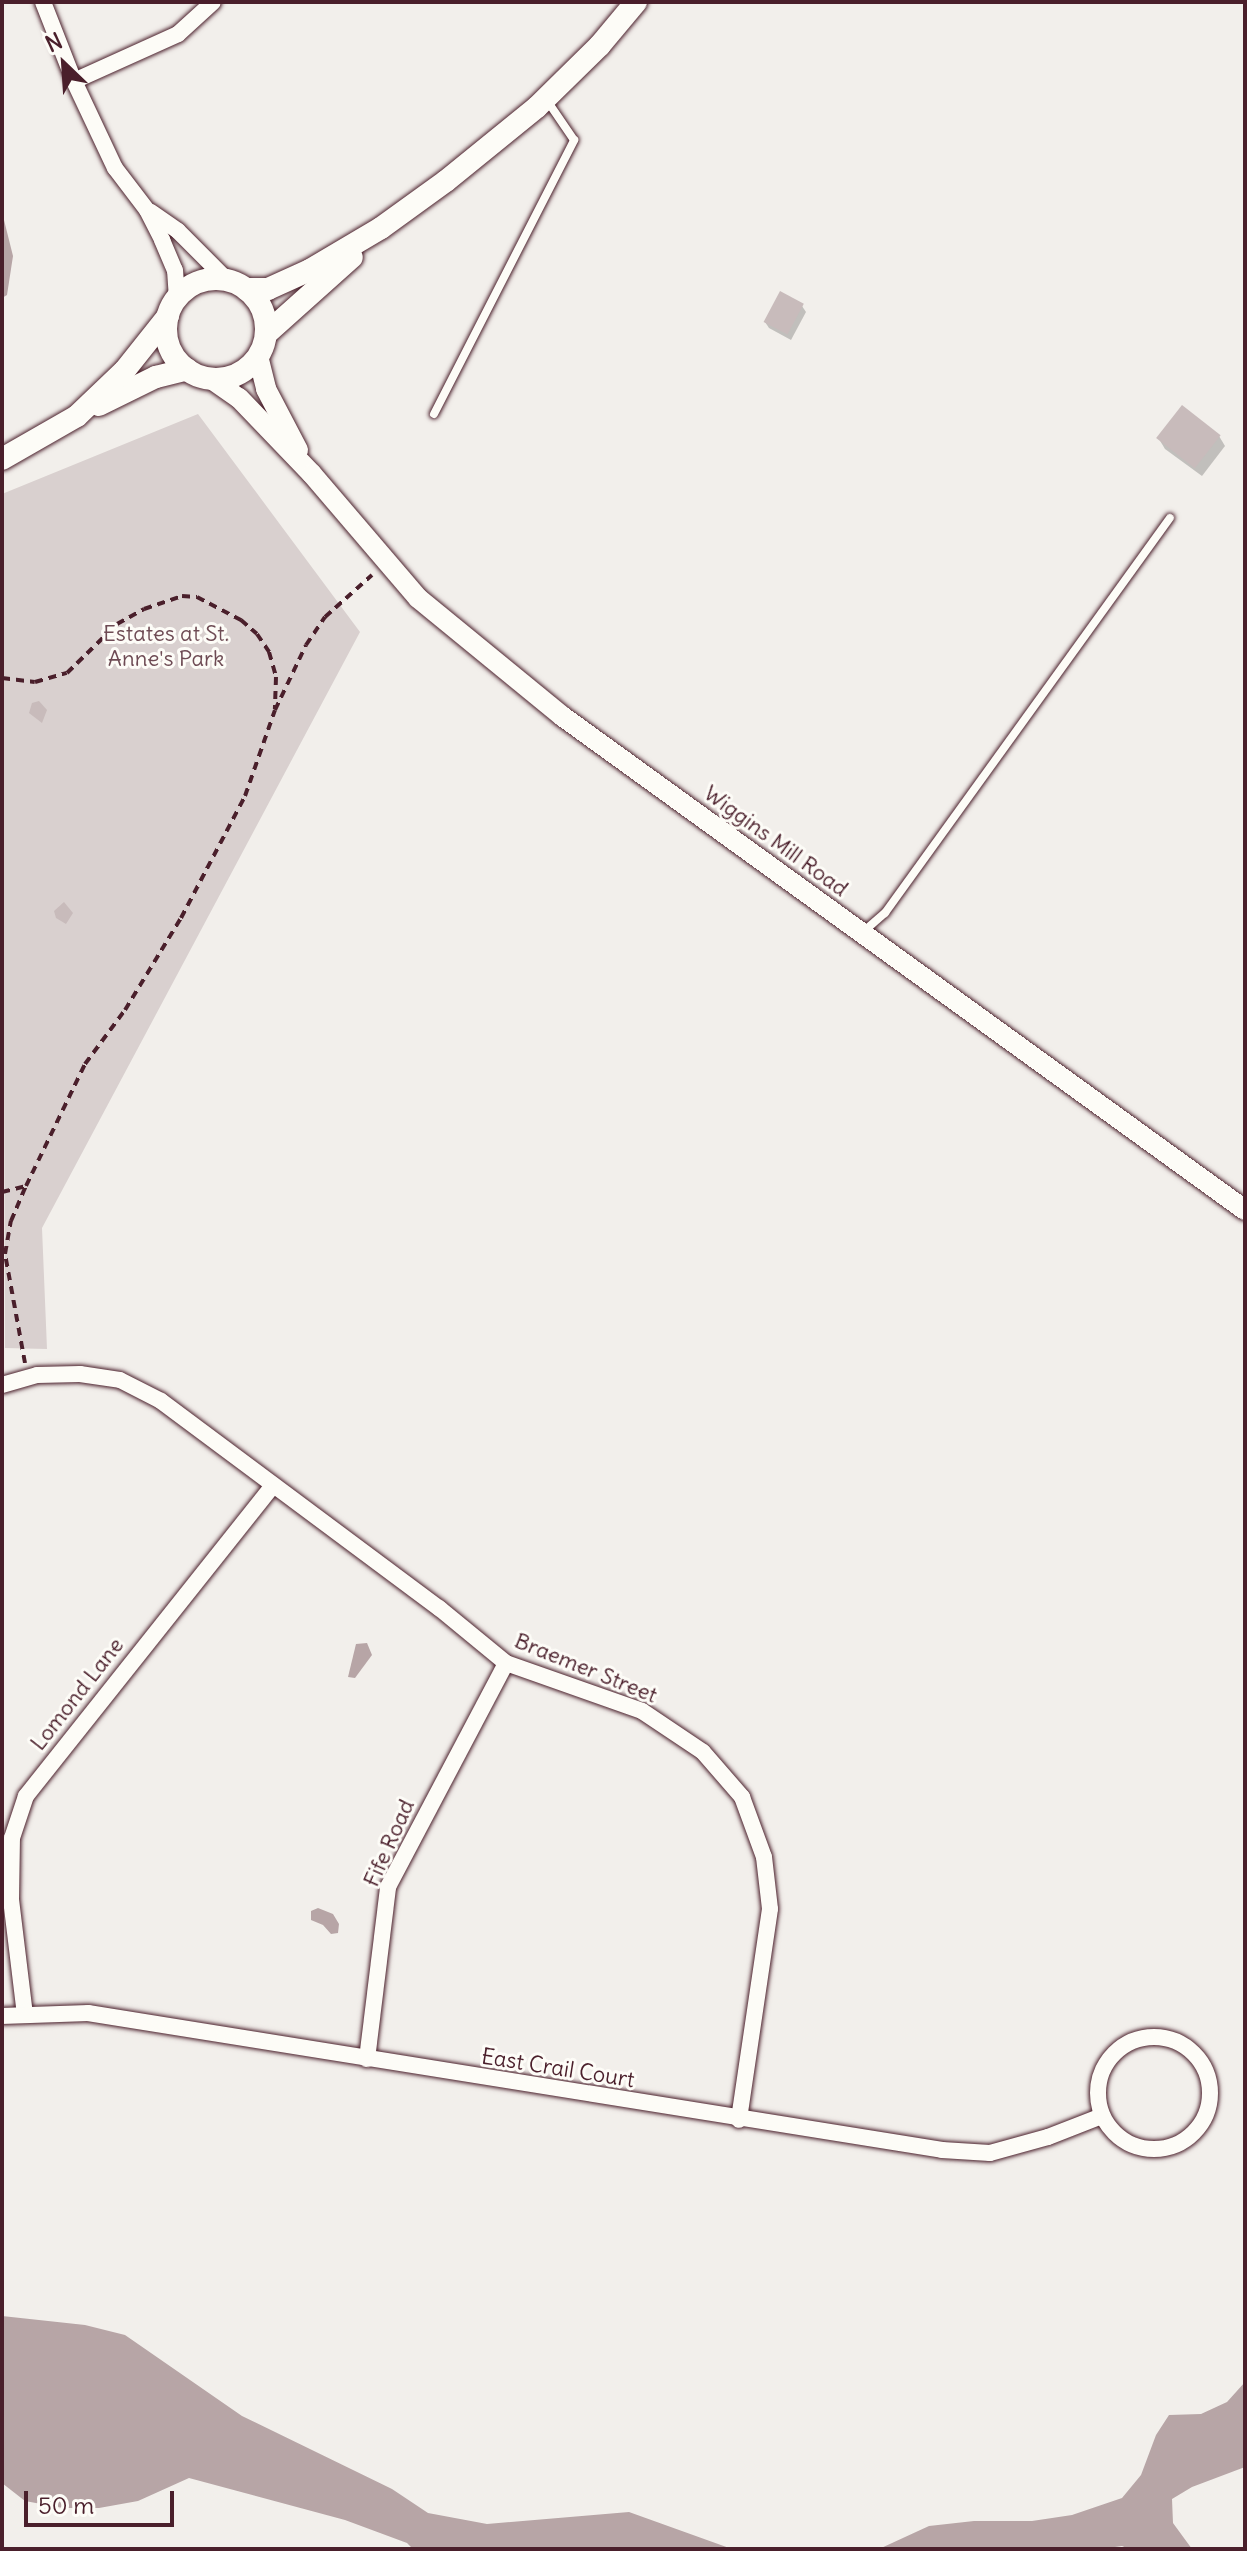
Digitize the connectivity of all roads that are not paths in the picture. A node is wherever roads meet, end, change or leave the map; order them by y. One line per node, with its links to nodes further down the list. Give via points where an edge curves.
1 (43, 2): 4 (street)
2 (213, 2): 4 (street, via 178,34)
3 (636, 2): 5 (main road)
4 (74, 81): 6 (street, via 115,168)
5 (546, 99): 7 (main road); 13 (lane, via 574,140)
6 (147, 210): 8 (street); 9 (street, via 175,270)
7 (381, 228): 8 (main road, via 290,281 268,289); 10 (main road)
8 (237, 285): 9 (main road, via 203,281); 10 (main road, via 262,309)
9 (173, 307): 11 (main road, via 167,333 171,349); 14 (main road, via 125,370)
10 (262, 345): 12 (main road, via 234,375); 16 (street, Wiggins Mill Road, via 262,379)
11 (187, 369): 12 (main road); 14 (main road, via 156,377)
12 (210, 378): 16 (street, Wiggins Mill Road, via 239,398)
13 (434, 414)
14 (77, 416): 15 (main road)
15 (2, 459)
16 (312, 474): 18 (street, Wiggins Mill Road, via 418,598 562,716)
17 (1170, 518): 18 (lane, via 885,913)
18 (862, 933): 19 (street, Wiggins Mill Road)
19 (1245, 1210)
20 (2, 1385): 21 (street, Braemer Street, via 80,1374 120,1380 161,1401)
21 (273, 1485): 22 (street, Braemer Street); 23 (street, Lomond Lane, via 26,1796 12,1838 11,1900)
22 (506, 1663): 25 (street, Fife Road, via 388,1887); 27 (street, Braemer Street, via 642,1711 703,1752 742,1797 764,1857 770,1909)
23 (25, 2015): 24 (street, East Crail Court); 25 (street, East Crail Court, via 88,2013)
24 (2, 2016)
25 (367, 2059): 27 (street, East Crail Court)
26 (1102, 2116): 26 (street, via 1121,2139 1148,2150 1177,2145 1200,2127 1211,2099 1206,2070 1188,2047 1161,2037 1132,2042 1109,2060 1098,2087); 27 (street, East Crail Court, via 990,2153)
27 (739, 2120)

